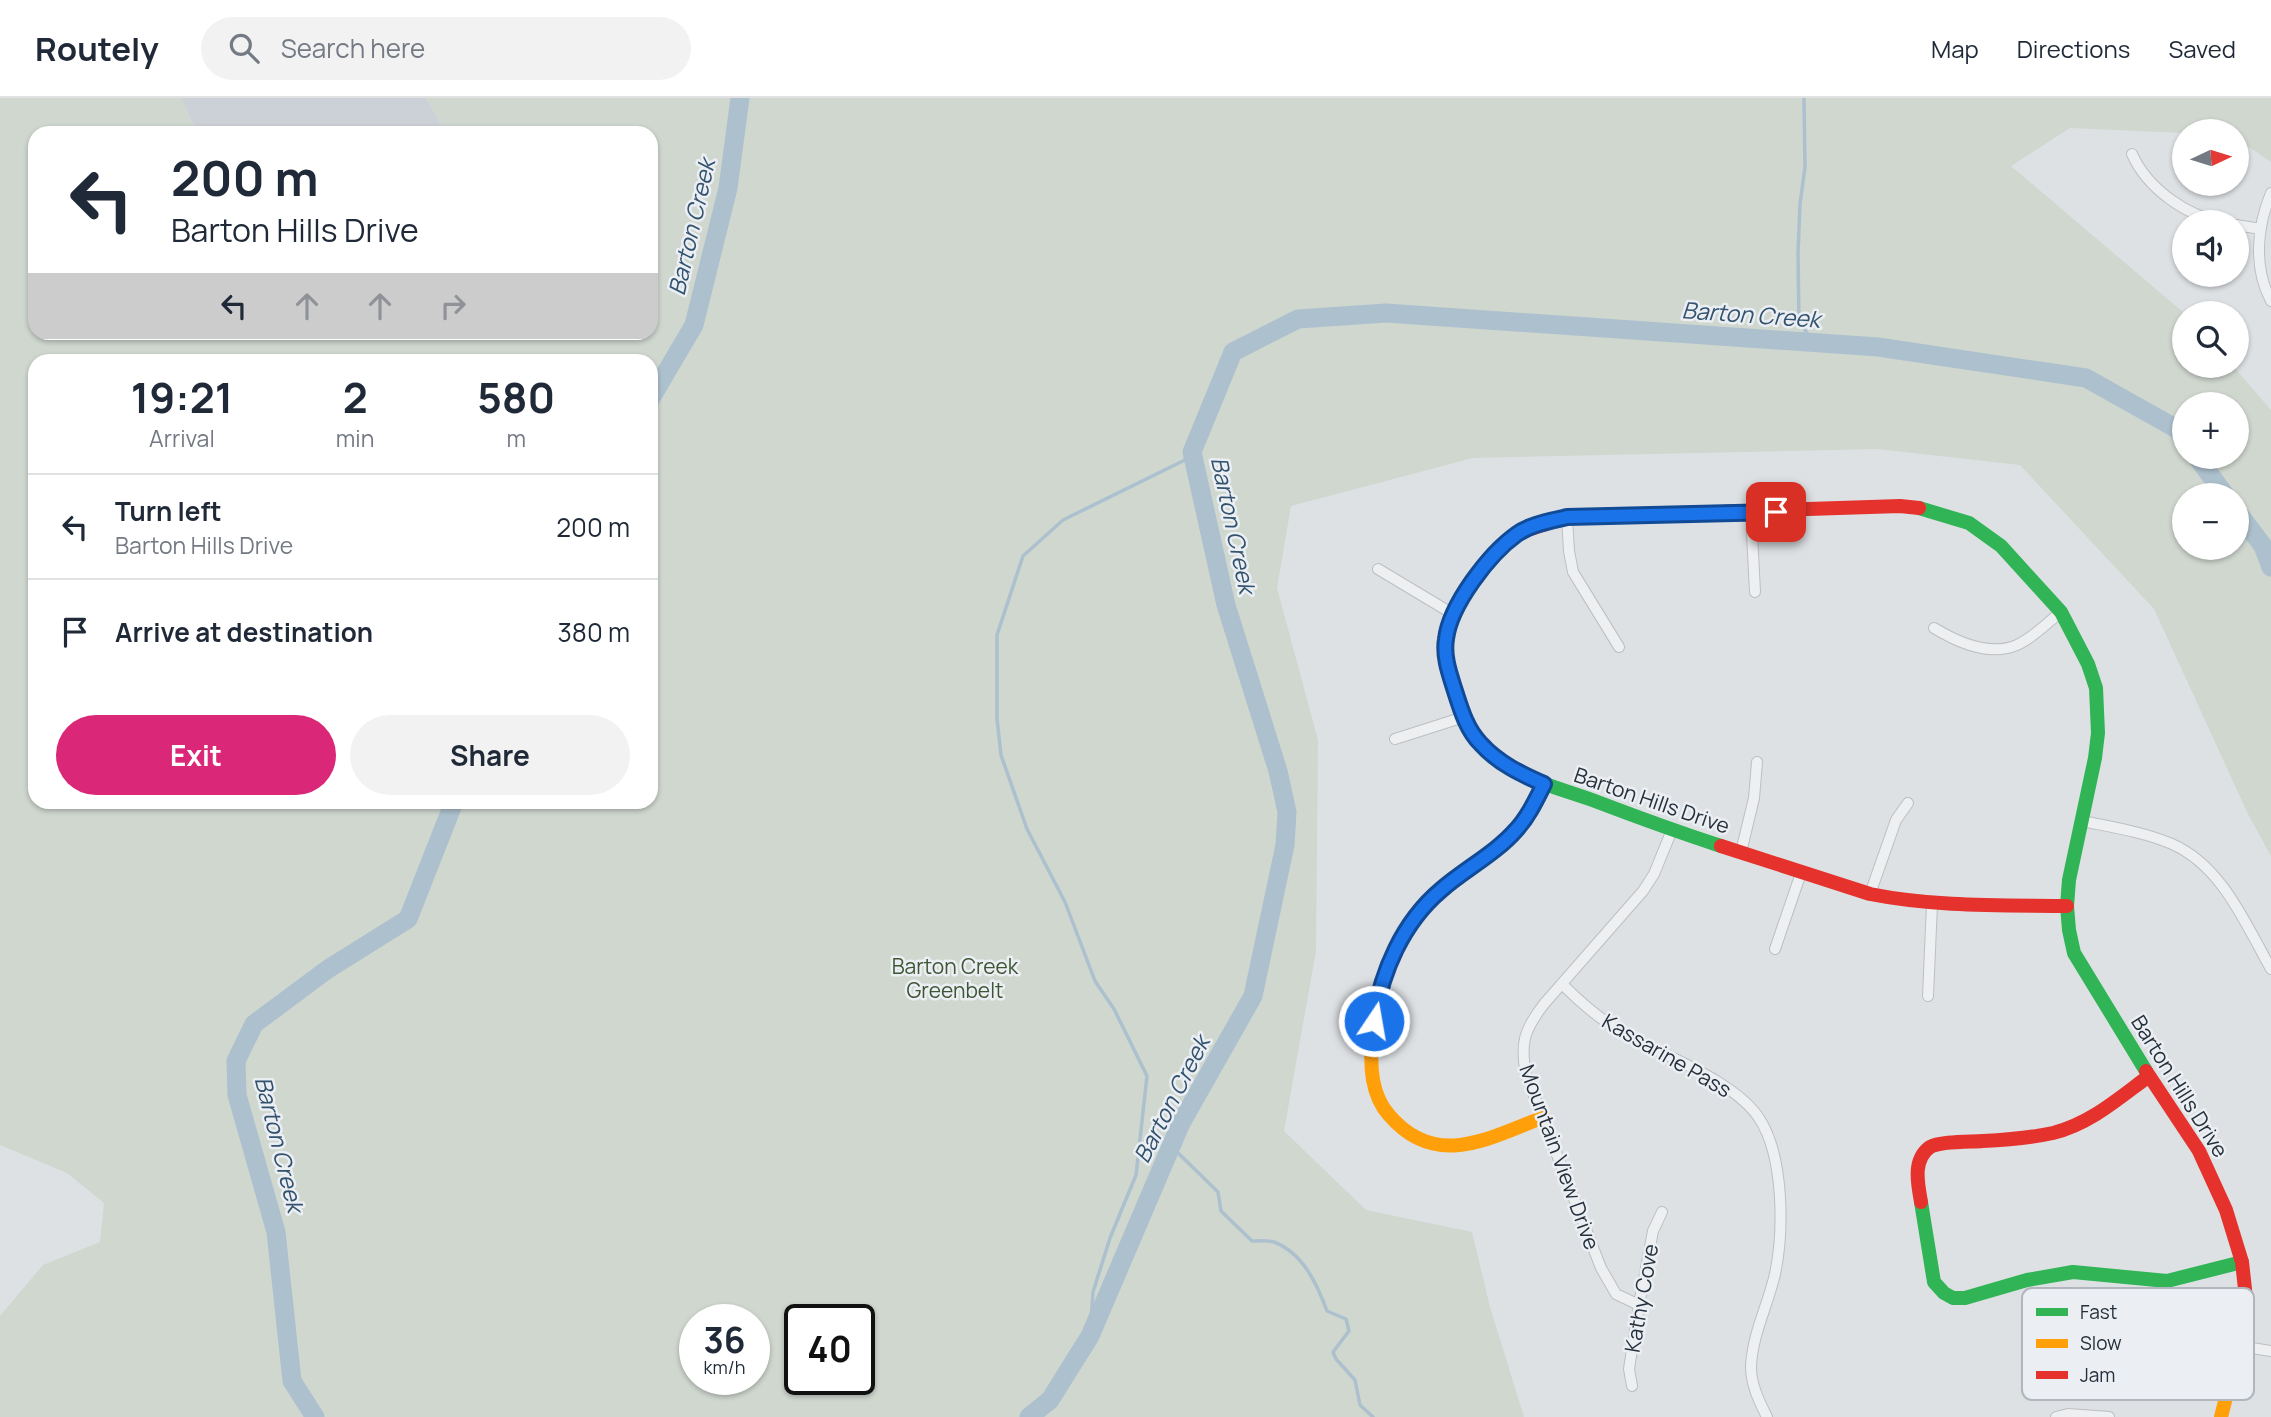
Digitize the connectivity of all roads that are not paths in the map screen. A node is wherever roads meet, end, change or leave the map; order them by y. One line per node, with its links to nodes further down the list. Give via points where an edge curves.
1 (2132, 154): 3 (street, via 2139,169)
2 (2271, 193): 5 (street)
3 (2186, 210)
4 (2249, 227): 5 (street)
5 (2260, 229): 6 (street, via 2261,271)
6 (2271, 301)
7 (1751, 513): 8 (street, Barton Hills Drive); 10 (street); 11 (street, Barton Hills Drive, via 1900,506 1944,514 1969,523 2001,546)
8 (1567, 517): 12 (street, Barton Hills Drive, via 1518,533 1481,569); 14 (street, via 1573,572)
9 (1378, 569): 12 (street)
10 (1755, 592)
11 (2061, 612): 13 (street, via 2007,648 1958,642); 20 (street, Barton Hills Drive, via 2096,688 2098,733)
12 (1453, 614): 15 (street, Barton Hills Drive, via 1446,659)
13 (1934, 628)
14 (1619, 647)
15 (1464, 717): 16 (street); 18 (street, Barton Hills Drive, via 1479,743 1498,760)
16 (1395, 739)
17 (1756, 762): 22 (street, via 1754,798)
18 (1544, 784): 21 (street, Barton Hills Drive); 32 (street, via 1530,811 1502,845 1440,891 1411,921 1387,966 1370,1065 1386,1111 1423,1144 1440,1148 1461,1145)
19 (1908, 803): 24 (street, via 1896,820)
20 (2082, 821): 26 (street, Barton Hills Drive); 28 (street, via 2170,843 2191,854 2213,873)
21 (1672, 830): 22 (street, Barton Hills Drive); 29 (street, Mountain View Drive, via 1643,891)
22 (1741, 852): 23 (street, Barton Hills Drive)
23 (1801, 873): 24 (street, Barton Hills Drive); 27 (street)
24 (1870, 894): 25 (street, Barton Hills Drive)
25 (1932, 904): 26 (street, Barton Hills Drive); 30 (street)
26 (2067, 906): 31 (street, Barton Hills Drive, via 2074,953)
27 (1775, 949)
28 (2271, 969)
29 (1562, 985): 32 (street, Mountain View Drive, via 1533,1018 1524,1036 1526,1075); 39 (street, Kassarine Pass, via 1618,1030 1724,1085 1760,1118 1777,1172 1782,1215 1775,1275 1751,1369)
30 (1928, 996)
31 (2150, 1076): 34 (street, Barton Hills Drive, via 2199,1151 2226,1210); 34 (street, via 2068,1128 1933,1145 1925,1151 1918,1161 1917,1177 1934,1282 1953,1298 1965,1298 2073,1272 2168,1281)
32 (1544, 1117): 36 (street, Mountain View Drive, via 1601,1268 1616,1294)
33 (1662, 1212): 36 (street, Kathy Cove, via 1653,1231)
34 (2242, 1262): 35 (street, Barton Hills Drive)
35 (2245, 1288)
36 (1639, 1305): 37 (street, Kathy Cove, via 1629,1369)
37 (1632, 1386)
38 (2225, 1400): 42 (street, Barton Hills Drive)
39 (1767, 1417)
40 (2056, 1417): 41 (street)
41 (2109, 1417)
42 (2221, 1417)

